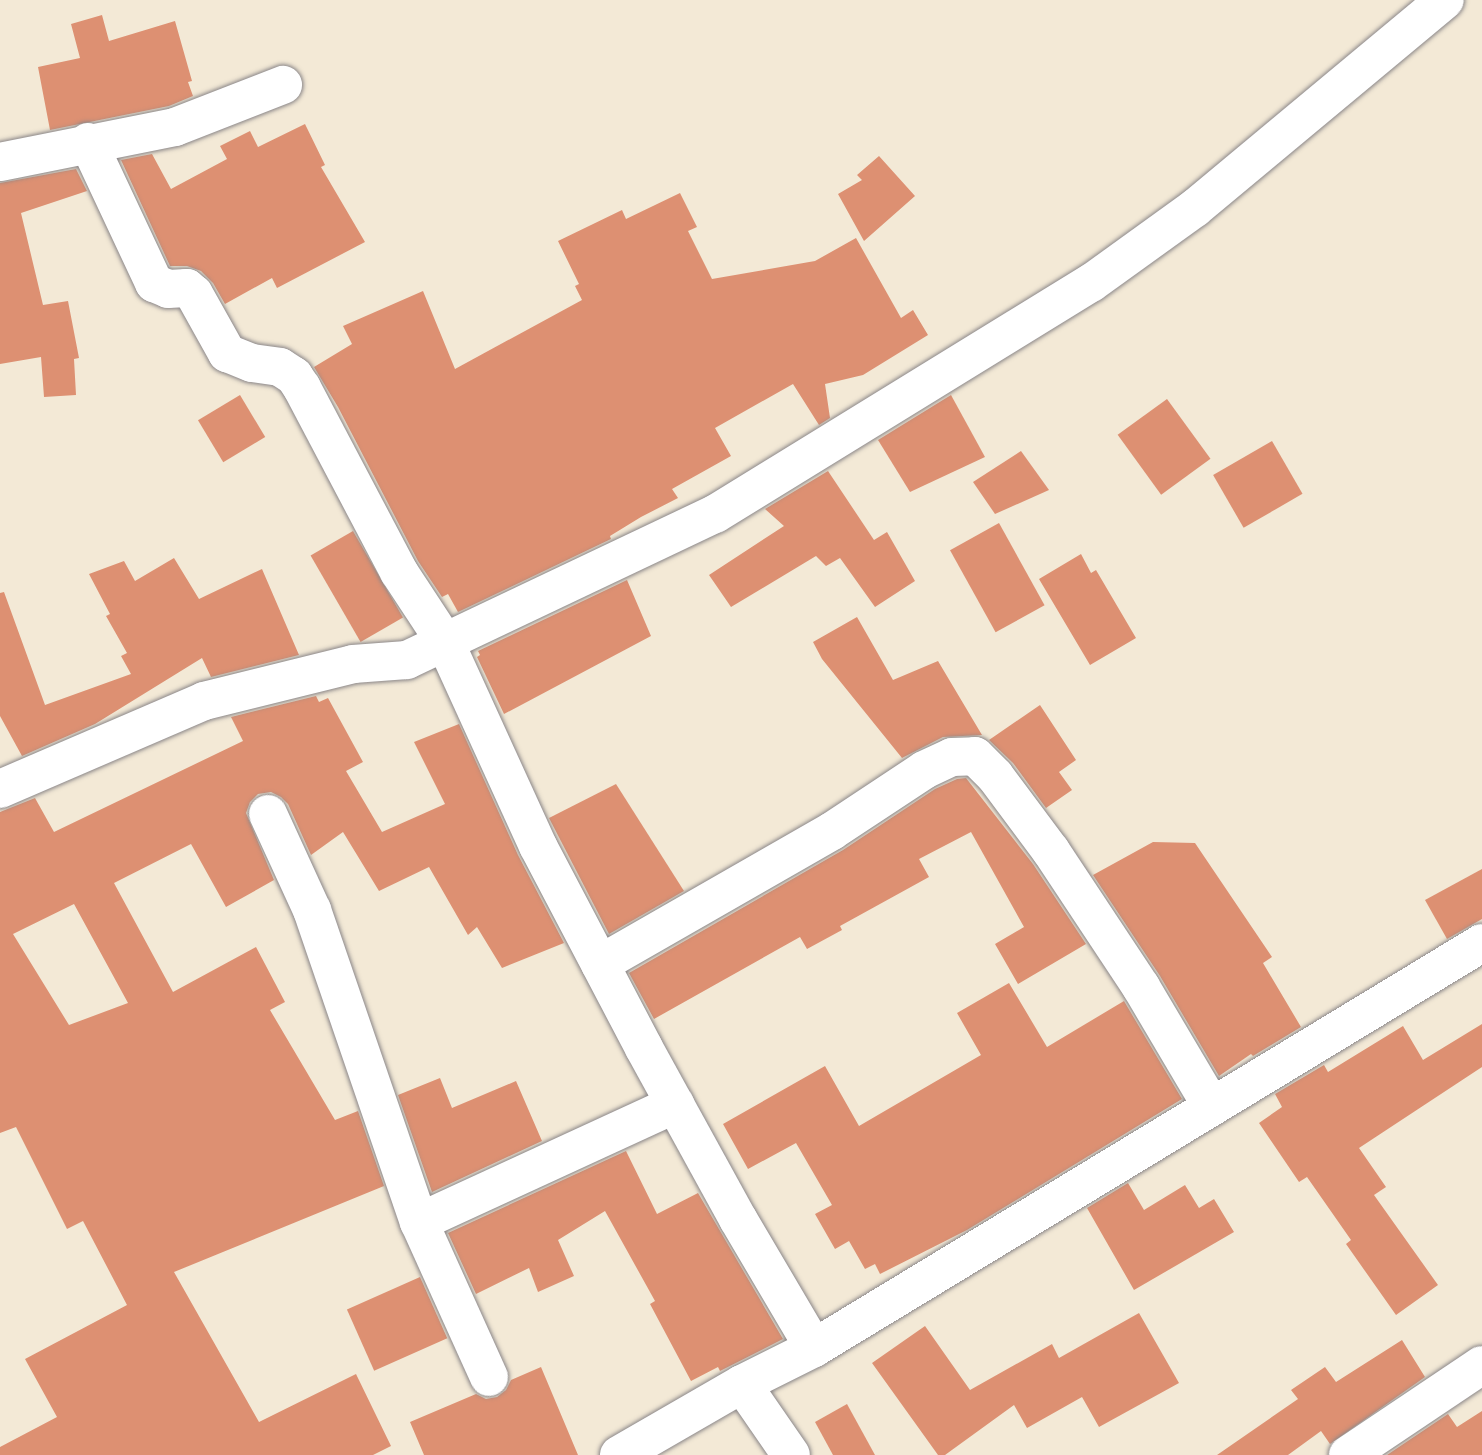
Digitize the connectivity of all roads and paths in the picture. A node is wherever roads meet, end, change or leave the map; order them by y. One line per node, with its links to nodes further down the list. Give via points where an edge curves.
1 (1445, 0): 5 (street, via 1195,208 1091,284 715,514)
2 (283, 85): 3 (street, via 175,127)
3 (88, 142): 4 (street); 5 (street, via 154,283 169,289 187,288 194,294 228,354 280,367 294,376 399,572)
4 (0, 162)
5 (445, 642): 6 (street, via 407,660 353,664 204,701); 9 (street, via 538,846)
6 (0, 789)
7 (268, 814): 12 (street, via 312,910)
8 (1482, 943): 11 (street)
9 (600, 964): 10 (street); 11 (street, via 832,831 924,770 952,757 975,756 1051,851 1141,987)
10 (675, 1104): 12 (street); 13 (street)
11 (1212, 1107): 13 (street)
12 (419, 1222): 15 (street)
13 (814, 1348): 16 (street)
14 (1482, 1365): 19 (street)
15 (489, 1377)
16 (742, 1384): 17 (street); 18 (street)
17 (619, 1455)
18 (791, 1455)
19 (1348, 1455)

